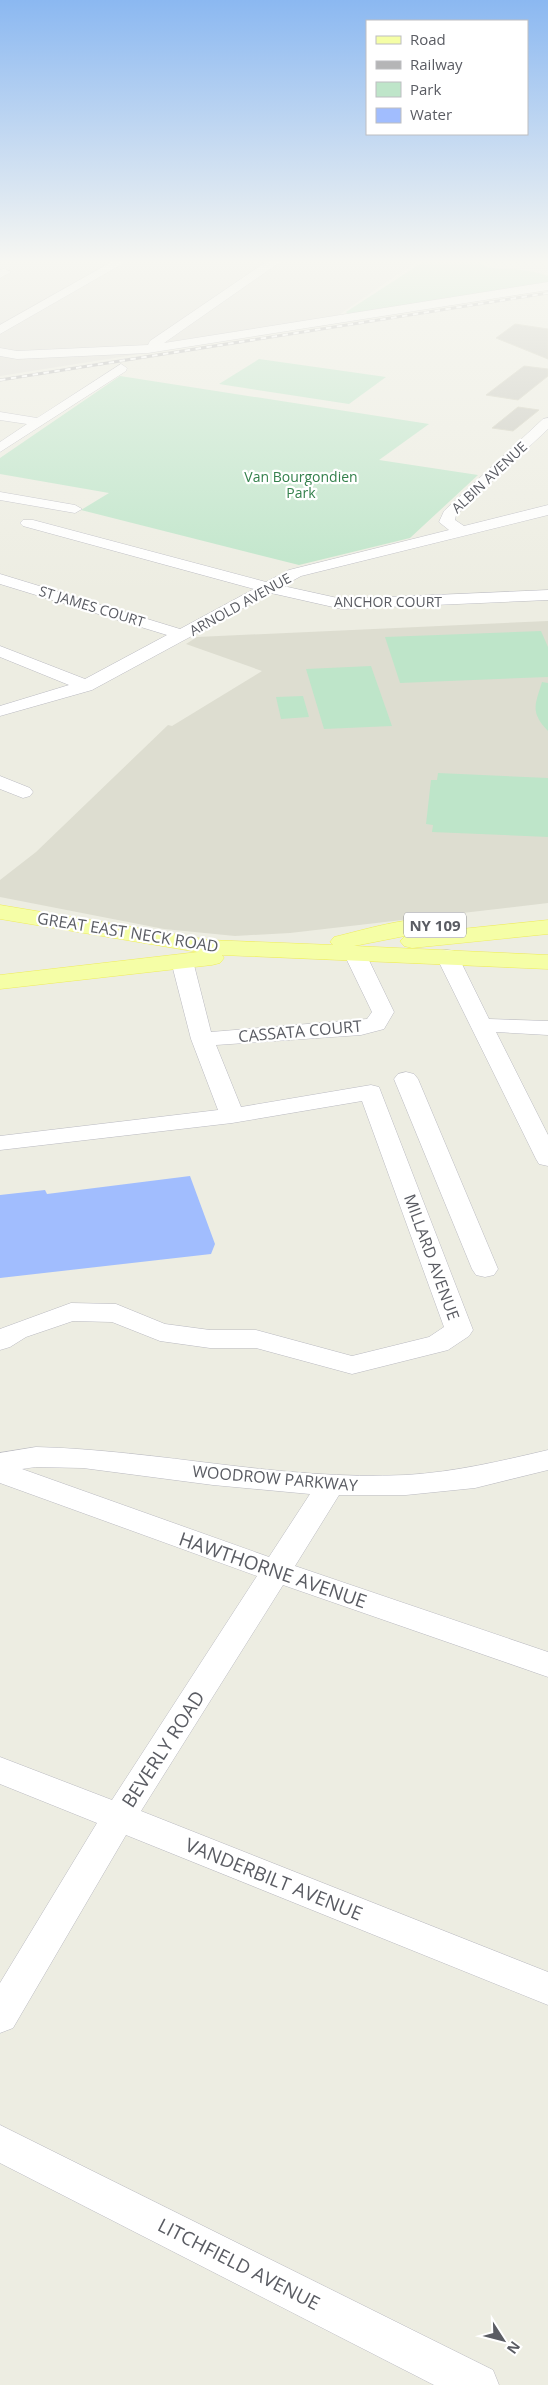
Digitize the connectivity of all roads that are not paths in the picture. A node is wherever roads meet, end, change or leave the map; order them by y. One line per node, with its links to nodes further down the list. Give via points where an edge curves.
1 (116, 371): 3 (street)
2 (0, 416): 3 (street)
3 (39, 422): 5 (street)
4 (548, 422): 10 (street, ALBIN AVENUE, via 449,514 447,522)
5 (0, 448)
6 (0, 496): 7 (street)
7 (75, 508)
8 (548, 510): 10 (street, ARNOLD AVENUE)
9 (28, 523): 12 (street, ANCHOR COURT)
10 (461, 531): 12 (street, ARNOLD AVENUE, via 307,569)
11 (1, 579): 14 (street, ST JAMES COURT)
12 (267, 587): 13 (street, ANCHOR COURT, via 342,604); 14 (street, ARNOLD AVENUE)
13 (548, 595)
14 (182, 636): 16 (street, ARNOLD AVENUE)
15 (0, 650): 16 (street)
16 (86, 686): 17 (street, ARNOLD AVENUE)
17 (0, 711)
18 (0, 782): 19 (street)
19 (22, 792)
20 (0, 912): 23 (main road, GREAT EAST NECK ROAD)
21 (548, 912): 24 (main road, NY 109, via 396,930)
22 (548, 926): 24 (main road, NY 109, via 405,942)
23 (121, 933): 25 (main road, GREAT EAST NECK ROAD, via 209,947); 30 (main road, via 127,953)
24 (323, 946): 25 (main road, NY 109)
25 (287, 949): 26 (main road); 28 (main road, NY 109)
26 (354, 952): 27 (main road); 34 (street, CASSATA COURT, via 383,1012 376,1024 361,1028)
27 (447, 956): 29 (main road); 32 (street)
28 (182, 961): 30 (main road, NY 109); 34 (street)
29 (548, 962)
30 (110, 970): 31 (main road, NY 109)
31 (0, 982)
32 (481, 1025): 33 (street); 38 (street)
33 (548, 1028)
34 (202, 1039): 36 (street)
35 (406, 1079): 39 (street)
36 (232, 1116): 37 (street, MILLARD AVENUE); 40 (street, MILLARD AVENUE, via 370,1092 459,1330 438,1344 352,1365 256,1339 160,1332 116,1313 71,1312 16,1331)
37 (0, 1143)
38 (545, 1147)
39 (485, 1269)
40 (0, 1341)
41 (548, 1460): 44 (street, WOODROW PARKWAY, via 475,1478 406,1485)
42 (0, 1463): 44 (street, WOODROW PARKWAY, via 36,1457 83,1458 213,1475)
43 (0, 1472): 45 (street, HAWTHORNE AVENUE)
44 (331, 1485): 45 (street, BEVERLY ROAD)
45 (277, 1572): 46 (street, HAWTHORNE AVENUE); 48 (street, BEVERLY ROAD)
46 (548, 1665)
47 (0, 1770): 48 (street, VANDERBILT AVENUE)
48 (119, 1817): 49 (street, VANDERBILT AVENUE); 50 (street, BEVERLY ROAD)
49 (548, 1989)
50 (0, 2016)
51 (0, 2143): 52 (street, LITCHFIELD AVENUE)
52 (478, 2385)

